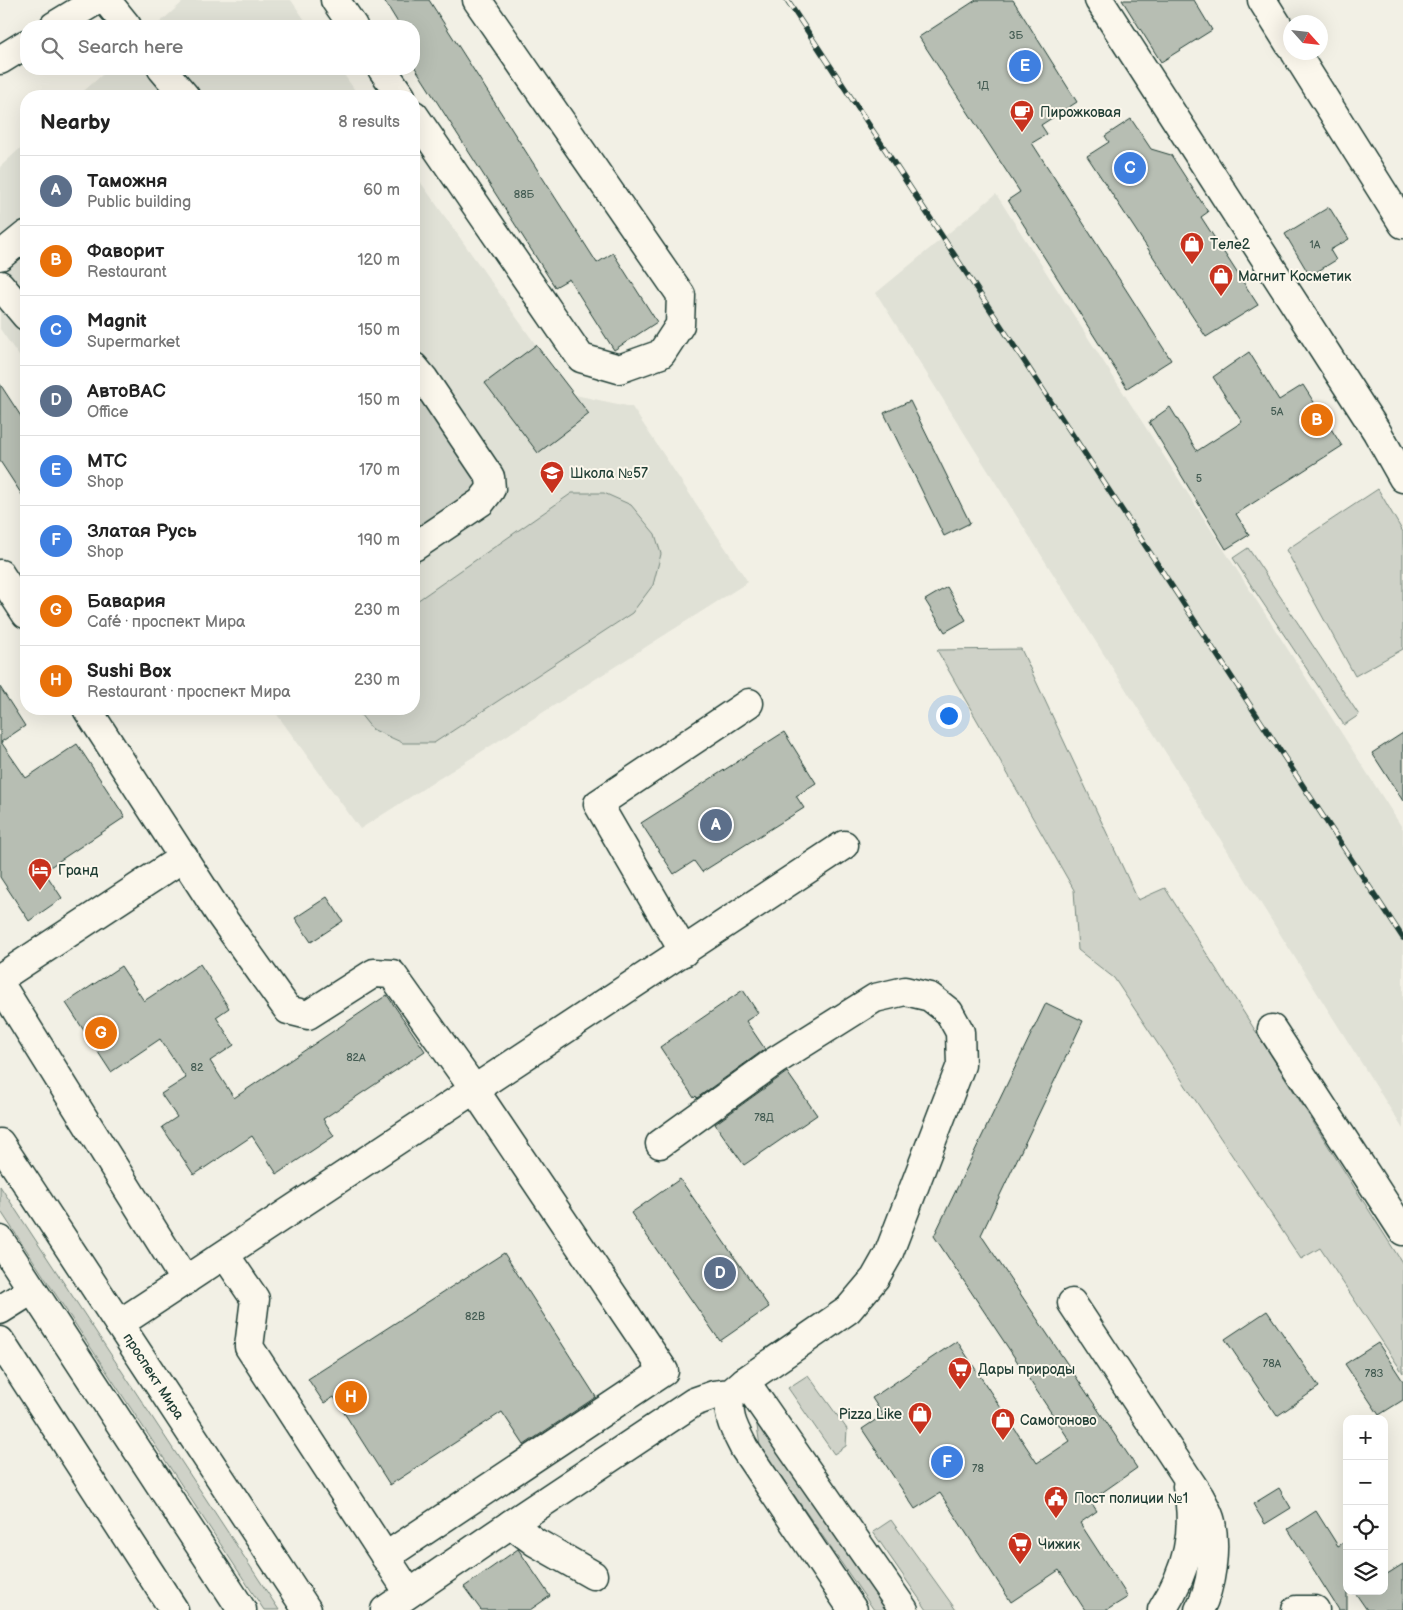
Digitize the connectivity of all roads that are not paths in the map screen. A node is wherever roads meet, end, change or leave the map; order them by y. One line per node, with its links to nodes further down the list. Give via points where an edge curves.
1 (96, 0): 7 (main road)
2 (106, 0): 8 (main road)
3 (335, 0): 9 (main road)
4 (477, 0): 18 (main road, via 681,295 680,325 661,354 619,369 581,358)
5 (1099, 0): 25 (main road, via 1377,432)
6 (1262, 0): 10 (main road)
7 (64, 20)
8 (122, 20)
9 (349, 20)
10 (1283, 34)
11 (20, 48): 12 (main road)
12 (0, 60)
13 (1300, 60): 19 (main road)
14 (167, 75): 16 (main road)
15 (386, 75): 17 (main road)
16 (180, 90)
17 (397, 90)
18 (420, 124)
19 (1403, 224)
20 (20, 240): 21 (main road)
21 (0, 256)
22 (0, 285): 23 (main road)
23 (20, 309)
24 (420, 374): 26 (main road, via 490,477 491,489 481,502)
25 (1403, 478)
26 (420, 543)
27 (0, 574): 28 (main road)
28 (20, 605)
29 (749, 703): 33 (main road, via 598,804)
30 (92, 715): 32 (main road)
31 (844, 845): 33 (main road)
32 (184, 857): 34 (main road); 37 (main road, via 219,913 288,1010 308,1015 374,973 392,974)
33 (684, 952): 37 (main road)
34 (0, 978)
35 (0, 984): 43 (main road)
36 (1272, 1029): 40 (main road)
37 (474, 1089): 42 (main road); 52 (main road, via 664,1371)
38 (0, 1143): 47 (main road, проспект Мира)
39 (660, 1144): 49 (main road, via 776,1061 875,998 906,991 930,997 949,1012 960,1032 962,1065 888,1255 874,1278 848,1310)
40 (1403, 1231)
41 (0, 1240): 44 (main road)
42 (225, 1255): 43 (main road); 52 (main road, via 255,1299 249,1347)
43 (185, 1281): 47 (main road)
44 (32, 1290): 46 (main road); 56 (main road)
45 (1072, 1303): 50 (main road)
46 (0, 1310)
47 (119, 1324): 57 (main road, проспект Мира)
48 (0, 1341): 55 (main road)
49 (738, 1387): 51 (main road, via 694,1402); 59 (main road, via 728,1406 731,1421 744,1448); 60 (main road)
50 (1185, 1472): 61 (main road, via 1192,1507 1190,1540 1183,1570); 62 (main road, via 1211,1520 1211,1573)
51 (511, 1524): 53 (main road); 54 (main road)
52 (385, 1557): 54 (main road)
53 (592, 1575)
54 (409, 1593): 58 (main road)
55 (174, 1610)
56 (242, 1610)
57 (307, 1610)
58 (385, 1610)
59 (853, 1610)
60 (904, 1610)
61 (1162, 1610)
62 (1199, 1610)
63 (1296, 1610): 64 (main road)
64 (1315, 1610)

